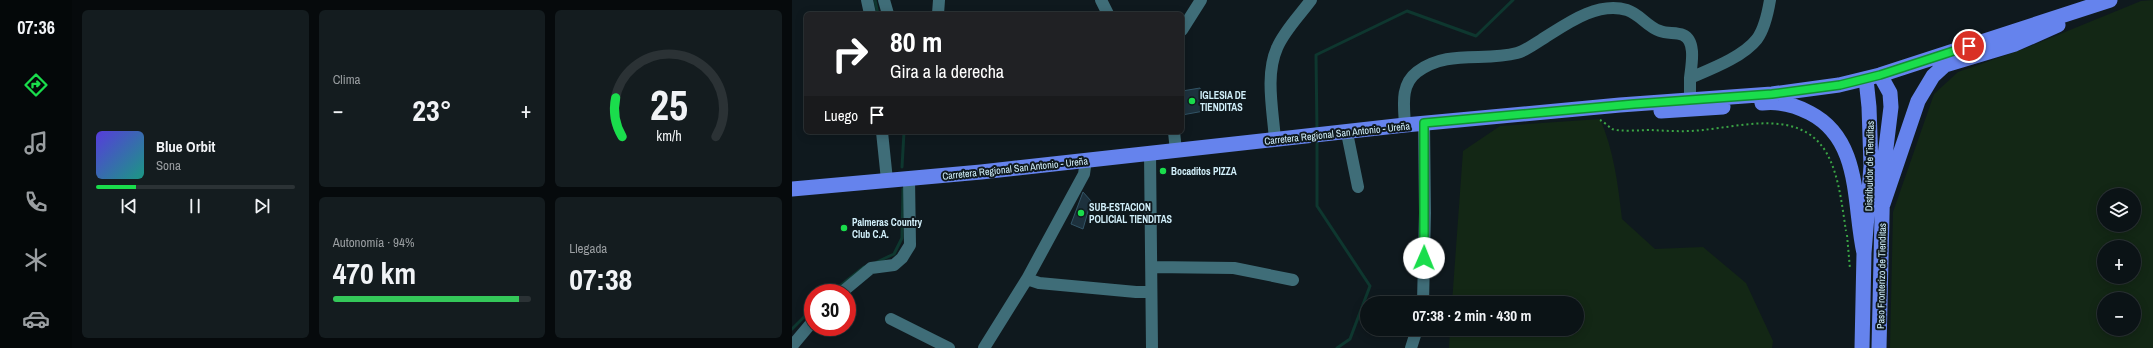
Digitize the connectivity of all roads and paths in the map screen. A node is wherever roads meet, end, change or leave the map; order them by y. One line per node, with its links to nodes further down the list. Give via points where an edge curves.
1 (867, 0): 9 (street)
2 (884, 0): 10 (street)
3 (939, 0): 11 (street)
4 (1101, 0): 12 (street)
5 (1201, 0): 13 (street)
6 (1311, 0): 24 (street, via 1281,40 1275,54 1271,72)
7 (1770, 0): 15 (street, via 1767,16 1757,39 1727,62)
8 (2111, 0): 14 (main road, Carretera Regional San Antonio - Ureña); 32 (main road, via 2015,44 1946,65 1933,76 1918,101)
9 (870, 12)
10 (887, 12)
11 (938, 12)
12 (1107, 12)
13 (1184, 27)
14 (1873, 77): 16 (main road, Carretera Regional San Antonio - Ureña, via 1840,85 1772,94); 32 (main road, Distribuidor de Tienditas, via 1890,94 1891,108 1883,172); 33 (main road, Distribuidor de Tienditas, via 1869,107 1871,166)
15 (1690, 78): 16 (street); 20 (street, via 1690,44 1684,35 1652,28 1639,16 1627,10 1598,10 1576,18 1519,53 1449,58 1417,71 1410,78 1404,94)
16 (1690, 100): 17 (main road, Carretera Regional San Antonio - Ureña)
17 (1620, 105): 19 (main road, Carretera Regional San Antonio - Ureña); 33 (main road, via 1634,109 1684,111 1772,102 1789,104 1814,115 1836,134 1850,162)
18 (1600, 119): 35 (path, via 1614,130 1701,130 1780,123 1808,133 1826,152 1833,169 1846,231)
19 (1424, 123): 20 (main road, Carretera Regional San Antonio - Ureña); 40 (street)
20 (1405, 125): 21 (main road, Carretera Regional San Antonio - Ureña)
21 (1347, 132): 24 (main road, Carretera Regional San Antonio - Ureña); 30 (street)
22 (882, 134): 29 (street)
23 (1174, 134): 25 (street)
24 (1275, 140): 25 (main road, Carretera Regional San Antonio - Ureña)
25 (1176, 150): 26 (main road, Carretera Regional San Antonio - Ureña)
26 (1150, 153): 27 (main road, Carretera Regional San Antonio - Ureña); 34 (street)
27 (1086, 160): 28 (main road, Carretera Regional San Antonio - Ureña); 36 (street, via 1084,174)
28 (909, 178): 29 (main road, Carretera Regional San Antonio - Ureña); 38 (street, via 910,245 894,265 871,268)
29 (887, 180): 31 (main road, Carretera Regional San Antonio - Ureña)
30 (1358, 187)
31 (792, 189)
32 (1883, 204): 50 (main road, Paso Fronterizo de Tienditas)
33 (1864, 253): 49 (main road, Paso Fronterizo de Tienditas)
34 (1152, 267): 37 (street, via 1234,268); 39 (street)
35 (1850, 276)
36 (1027, 279): 39 (street, via 1038,283); 46 (street)
37 (1293, 280)
38 (852, 284)
39 (1151, 292): 47 (street)
40 (1424, 296)
41 (891, 319): 45 (street)
42 (804, 332): 44 (street)
43 (1415, 336): 48 (street)
44 (792, 346)
45 (949, 348)
46 (984, 348)
47 (1152, 348)
48 (1411, 348)
49 (1862, 348)
50 (1879, 348)

